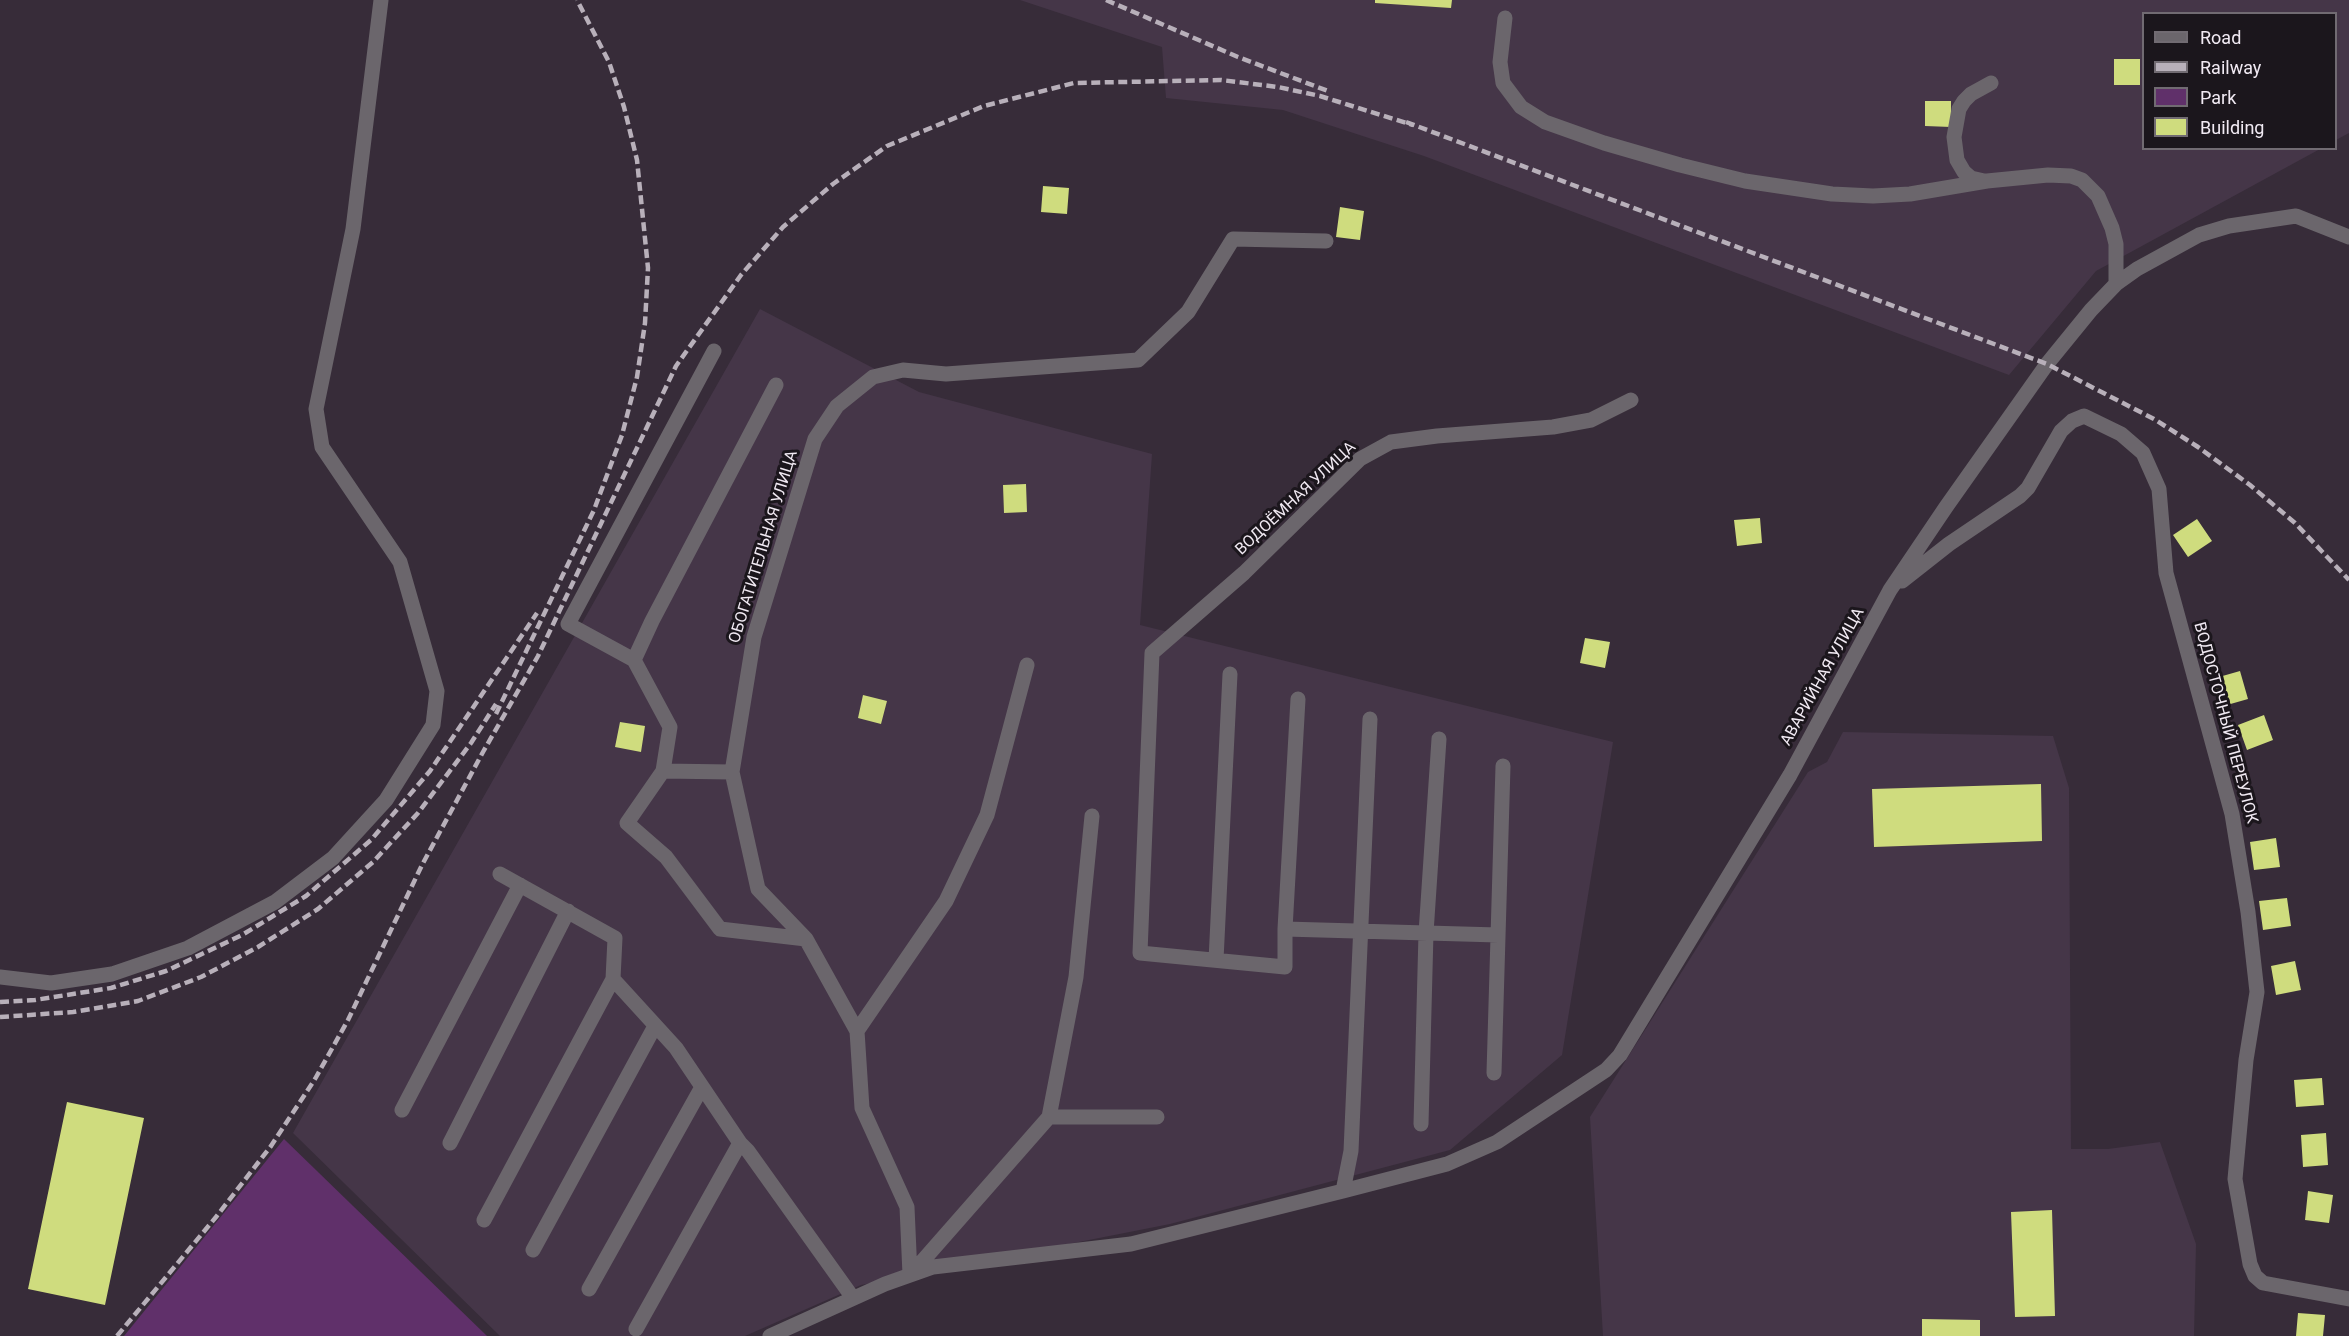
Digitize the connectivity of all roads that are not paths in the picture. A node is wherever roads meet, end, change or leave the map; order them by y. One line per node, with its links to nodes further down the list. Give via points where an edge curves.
1 (381, 0): 31 (street, via 353,229 316,410 322,447 400,562 437,691 433,724 386,800 333,858 274,902 188,948 112,974 51,982)
2 (1505, 18): 4 (street, via 1500,62 1503,83 1511,96 1545,122 1604,143 1745,181 1832,194 1910,194)
3 (1991, 83): 4 (street, via 1964,101 1954,137 1957,160 1964,172 1971,178)
4 (1987, 181): 7 (street, via 2071,176 2091,187 2112,228)
5 (2349, 237): 7 (street, АВАРИЙНАЯ УЛИЦА, via 2296,216 2229,226 2189,240)
6 (1326, 241): 20 (street, ОБОГАТИТЕЛЬНАЯ УЛИЦА, via 1233,239 1188,312 1138,360 946,374 903,370 873,376 837,406 815,439 753,637)
7 (2116, 284): 11 (street, АВАРИЙНАЯ УЛИЦА, via 2047,364)
8 (714, 351): 12 (street, via 568,624)
9 (776, 385): 12 (street)
10 (1631, 400): 30 (street, ВОДОЁМНАЯ УЛИЦА, via 1591,420 1553,427 1391,442 1360,459 1244,573 1152,652 1140,952)
11 (1890, 590): 43 (street, АВАРИЙНАЯ УЛИЦА, via 1790,775 1620,1055 1606,1070 1497,1142 1447,1164); 49 (street, ВОДОСТОЧНЫЙ ПЕРЕУЛОК, via 2020,496 2061,431 2072,421 2084,416 2121,434 2143,453 2159,489 2166,573 2232,814 2248,912 2257,992 2235,1179 2250,1264 2255,1276 2264,1283)
12 (633, 660): 19 (street, via 670,727)
13 (1027, 664): 34 (street, via 982,826 946,901)
14 (1230, 674): 30 (street)
15 (1298, 699): 25 (street)
16 (1370, 719): 26 (street)
17 (1439, 739): 27 (street)
18 (1503, 766): 28 (street)
19 (663, 771): 20 (street); 29 (street, via 627,823 666,857 720,929)
20 (732, 772): 29 (street, ОБОГАТИТЕЛЬНАЯ УЛИЦА, via 758,889)
21 (1092, 816): 38 (street, via 1076,977)
22 (500, 874): 23 (street)
23 (520, 885): 24 (street); 37 (street)
24 (568, 911): 32 (street, via 615,938); 41 (street)
25 (1285, 929): 26 (street); 30 (street, via 1285,967)
26 (1361, 931): 27 (street); 43 (street, via 1351,1151)
27 (1426, 933): 28 (street); 40 (street)
28 (1498, 935): 35 (street)
29 (806, 939): 34 (street, ОБОГАТИТЕЛЬНАЯ УЛИЦА)
30 (1216, 960)
31 (0, 977)
32 (613, 979): 33 (street); 44 (street)
33 (655, 1026): 36 (street, via 676,1048); 45 (street)
34 (857, 1031): 46 (street, ОБОГАТИТЕЛЬНАЯ УЛИЦА, via 862,1108 908,1207)
35 (1494, 1073)
36 (702, 1087): 42 (street); 47 (street)
37 (402, 1110)
38 (1050, 1117): 39 (street); 46 (street)
39 (1158, 1117)
40 (1421, 1124)
41 (450, 1143)
42 (740, 1143): 48 (street); 50 (street)
43 (1343, 1191): 46 (street, АВАРИЙНАЯ УЛИЦА, via 1131,1244 933,1267)
44 (484, 1220)
45 (533, 1250)
46 (910, 1275): 48 (street, АВАРИЙНАЯ УЛИЦА)
47 (589, 1289)
48 (853, 1298): 51 (street, АВАРИЙНАЯ УЛИЦА)
49 (2349, 1299)
50 (636, 1329)
51 (770, 1336)

